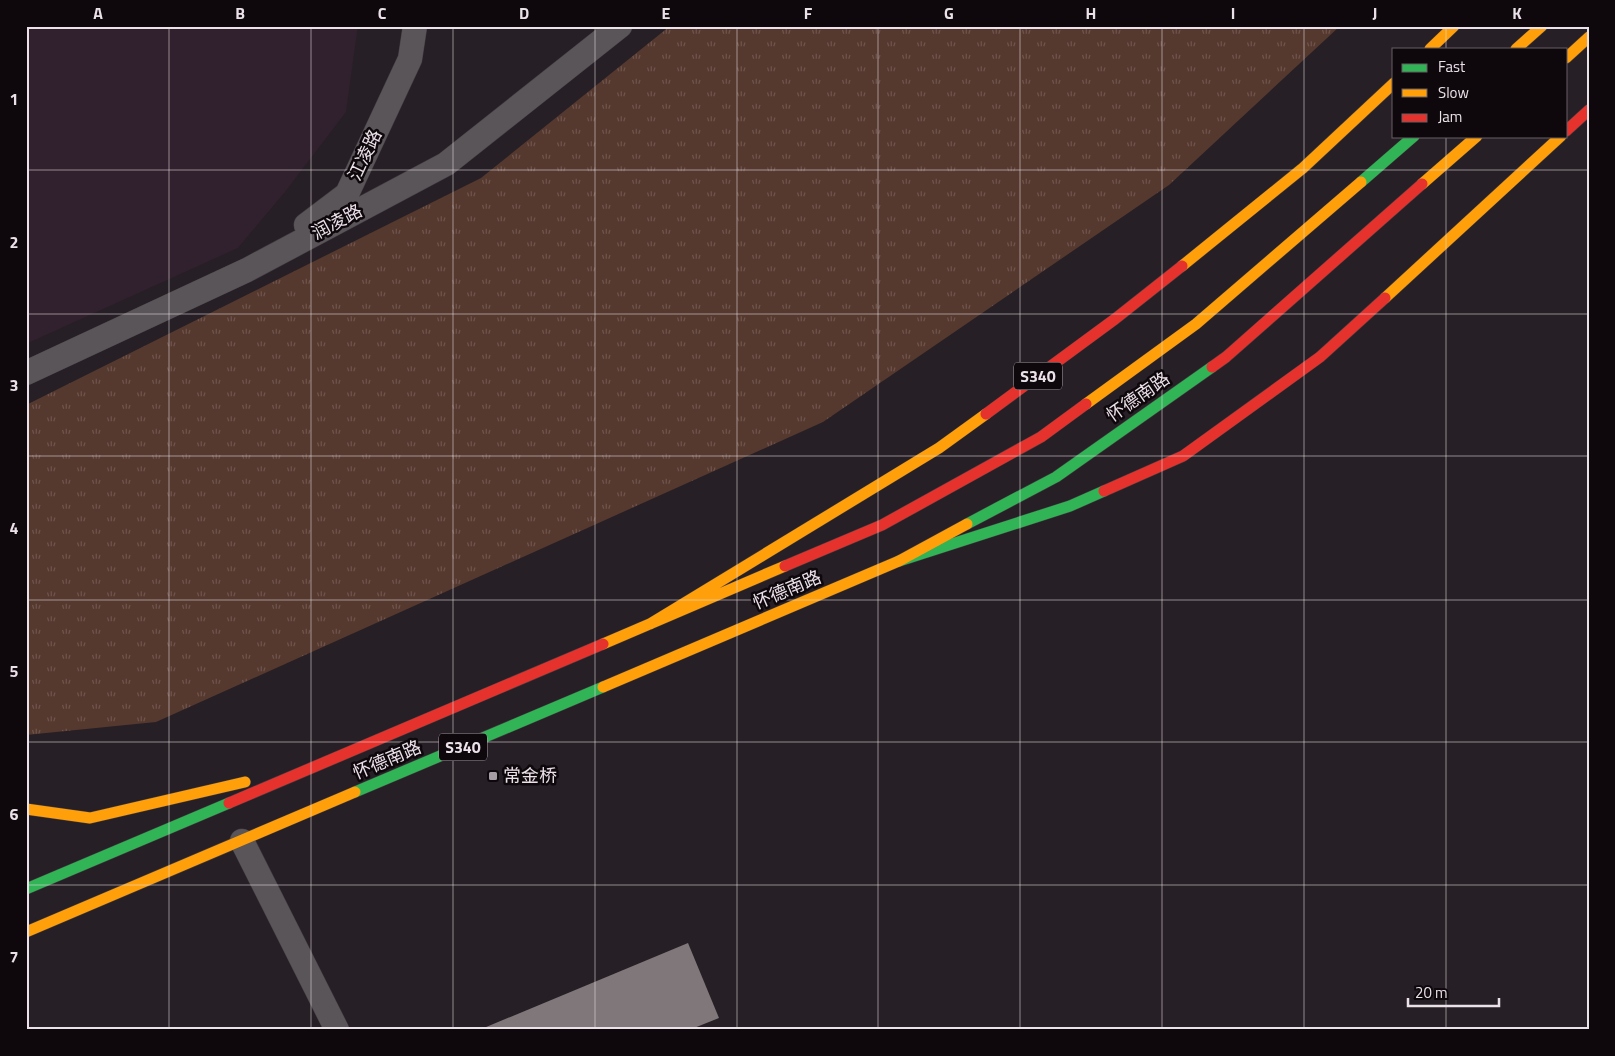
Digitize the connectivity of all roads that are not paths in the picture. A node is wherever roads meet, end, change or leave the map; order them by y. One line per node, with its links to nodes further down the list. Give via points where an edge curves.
1 (415, 26): 15 (street, 江凌路, via 410,59 347,194)
2 (620, 26): 15 (street, 润凌路, via 446,164)
3 (1454, 26): 6 (main road)
4 (1542, 26): 7 (main road)
5 (1589, 37): 8 (main road)
6 (1431, 48)
7 (1517, 48)
8 (1568, 56)
9 (1392, 84): 18 (main road, S340, via 1302,168 1115,319 939,448)
10 (1589, 110): 11 (main road)
11 (1568, 129)
12 (1412, 138): 18 (main road, 怀德南路, via 1196,324 1041,437 882,525)
13 (1475, 138): 17 (main road, 怀德南路, via 1226,357 1056,477)
14 (1559, 138): 17 (main road, S340, via 1320,357 1183,456 1070,506)
15 (247, 270): 16 (street, 润凌路)
16 (26, 373)
17 (899, 561): 21 (main road, 怀德南路 / S340)
18 (650, 624): 19 (main road, 怀德南路 / S340)
19 (315, 766): 20 (main road, via 90,818); 22 (main road, 怀德南路 / S340)
20 (26, 809)
21 (242, 841): 23 (main road, 怀德南路 / S340); 24 (street)
22 (26, 889)
23 (26, 932)
24 (337, 1030)

